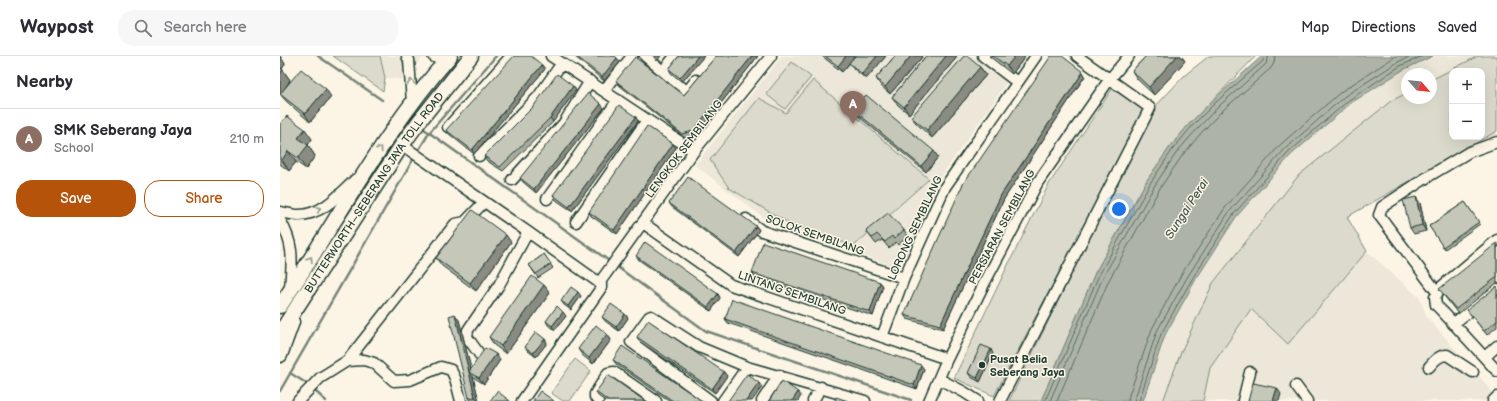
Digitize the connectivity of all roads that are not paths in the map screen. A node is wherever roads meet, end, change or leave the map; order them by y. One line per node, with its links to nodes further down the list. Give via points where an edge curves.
1 (471, 56): 18 (highway, BUTTERWORTH–SEBERANG JAYA TOLL ROAD)
2 (476, 56): 18 (street)
3 (511, 56): 26 (street)
4 (551, 56): 15 (street)
5 (645, 56): 16 (street)
6 (675, 56): 16 (street)
7 (771, 56): 29 (street, LENGKOK SEMBILANG)
8 (983, 56): 21 (street)
9 (1036, 56): 21 (street, LORONG SEMBILANG)
10 (1077, 56): 19 (street)
11 (1129, 56): 19 (street, PERSIARAN SEMBILANG)
12 (410, 57): 24 (street, one-way to 12)
13 (630, 57): 22 (street)
14 (442, 58): 24 (highway, BUTTERWORTH–SEBERANG JAYA TOLL ROAD)
15 (562, 63): 20 (street); 30 (street, via 538,97)
16 (663, 71): 17 (street, via 684,89 689,89)
17 (703, 73)
18 (454, 77): 28 (highway, BUTTERWORTH–SEBERANG JAYA TOLL ROAD)
19 (1108, 80): 56 (street, PERSIARAN SEMBILANG, via 1038,182); 80 (street, via 1150,108)
20 (590, 81): 22 (street); 32 (street, via 564,123)
21 (1017, 82): 42 (street, LORONG SEMBILANG, via 945,187)
22 (604, 90): 23 (street)
23 (618, 100): 25 (street); 33 (street)
24 (412, 103): 31 (highway, BUTTERWORTH–SEBERANG JAYA TOLL ROAD, one-way to 24)
25 (647, 120): 29 (street); 38 (street)
26 (448, 127)
27 (1497, 142): 46 (street, via 1469,152 1429,176 1382,208 1379,215)
28 (406, 148): 34 (street); 48 (highway, BUTTERWORTH–SEBERANG JAYA TOLL ROAD, via 372,191)
29 (694, 151): 39 (street, LENGKOK SEMBILANG)
30 (480, 156)
31 (371, 163): 35 (street, one-way to 31, via 298,215 319,210 340,194); 45 (highway, BUTTERWORTH–SEBERANG JAYA TOLL ROAD, one-way to 31)
32 (512, 180)
33 (547, 199)
34 (484, 202): 40 (street); 57 (street, via 465,222 454,224)
35 (280, 212)
36 (736, 212): 42 (street, SOLOK SEMBILANG, via 762,231)
37 (280, 220): 45 (street, via 291,243)
38 (576, 222)
39 (643, 223): 43 (street, LENGKOK SEMBILANG); 51 (street, LINTANG SEMBILANG, via 731,285)
40 (528, 232): 43 (street); 54 (street, via 499,285 468,330 467,338)
41 (1497, 240): 46 (street)
42 (904, 278): 51 (street, LORONG SEMBILANG)
43 (600, 282): 71 (street, LENGKOK SEMBILANG, via 601,288)
44 (1497, 289): 49 (street)
45 (290, 291): 47 (highway, BUTTERWORTH–SEBERANG JAYA TOLL ROAD)
46 (1437, 292): 49 (street, via 1436,305)
47 (281, 305)
48 (296, 309): 50 (highway, BUTTERWORTH–SEBERANG JAYA TOLL ROAD); 53 (highway)
49 (1453, 324): 55 (street)
50 (280, 333)
51 (882, 337): 56 (street, LINTANG SEMBILANG)
52 (1497, 346): 55 (street)
53 (280, 355)
54 (480, 355)
55 (1485, 357): 60 (street)
56 (947, 359): 64 (street, PERSIARAN SEMBILANG)
57 (347, 361): 69 (street, via 320,378); 70 (street, via 364,360 374,363 394,381 410,380 441,367 446,368 455,378)
58 (747, 367): 63 (street); 73 (street, via 699,347 652,316 649,317 630,342); 74 (street)
59 (1429, 367): 62 (street, via 1434,361 1447,355)
60 (1497, 371)
61 (1250, 372): 81 (street)
62 (1473, 372)
63 (779, 375): 66 (street); 75 (street)
64 (939, 379): 78 (street, PERSIARAN SEMBILANG); 79 (street)
65 (1296, 386): 82 (street)
66 (821, 387): 76 (street); 77 (street)
67 (1497, 397): 83 (street)
68 (597, 400): 72 (street, via 595,394 608,373 614,372)
69 (298, 401)
70 (461, 401)
71 (522, 401)
72 (656, 401)
73 (711, 401)
74 (723, 401)
75 (762, 401)
76 (812, 401)
77 (865, 401)
78 (929, 401)
79 (978, 401)
80 (1000, 401)
81 (1243, 401)
82 (1307, 401)
83 (1493, 401)

